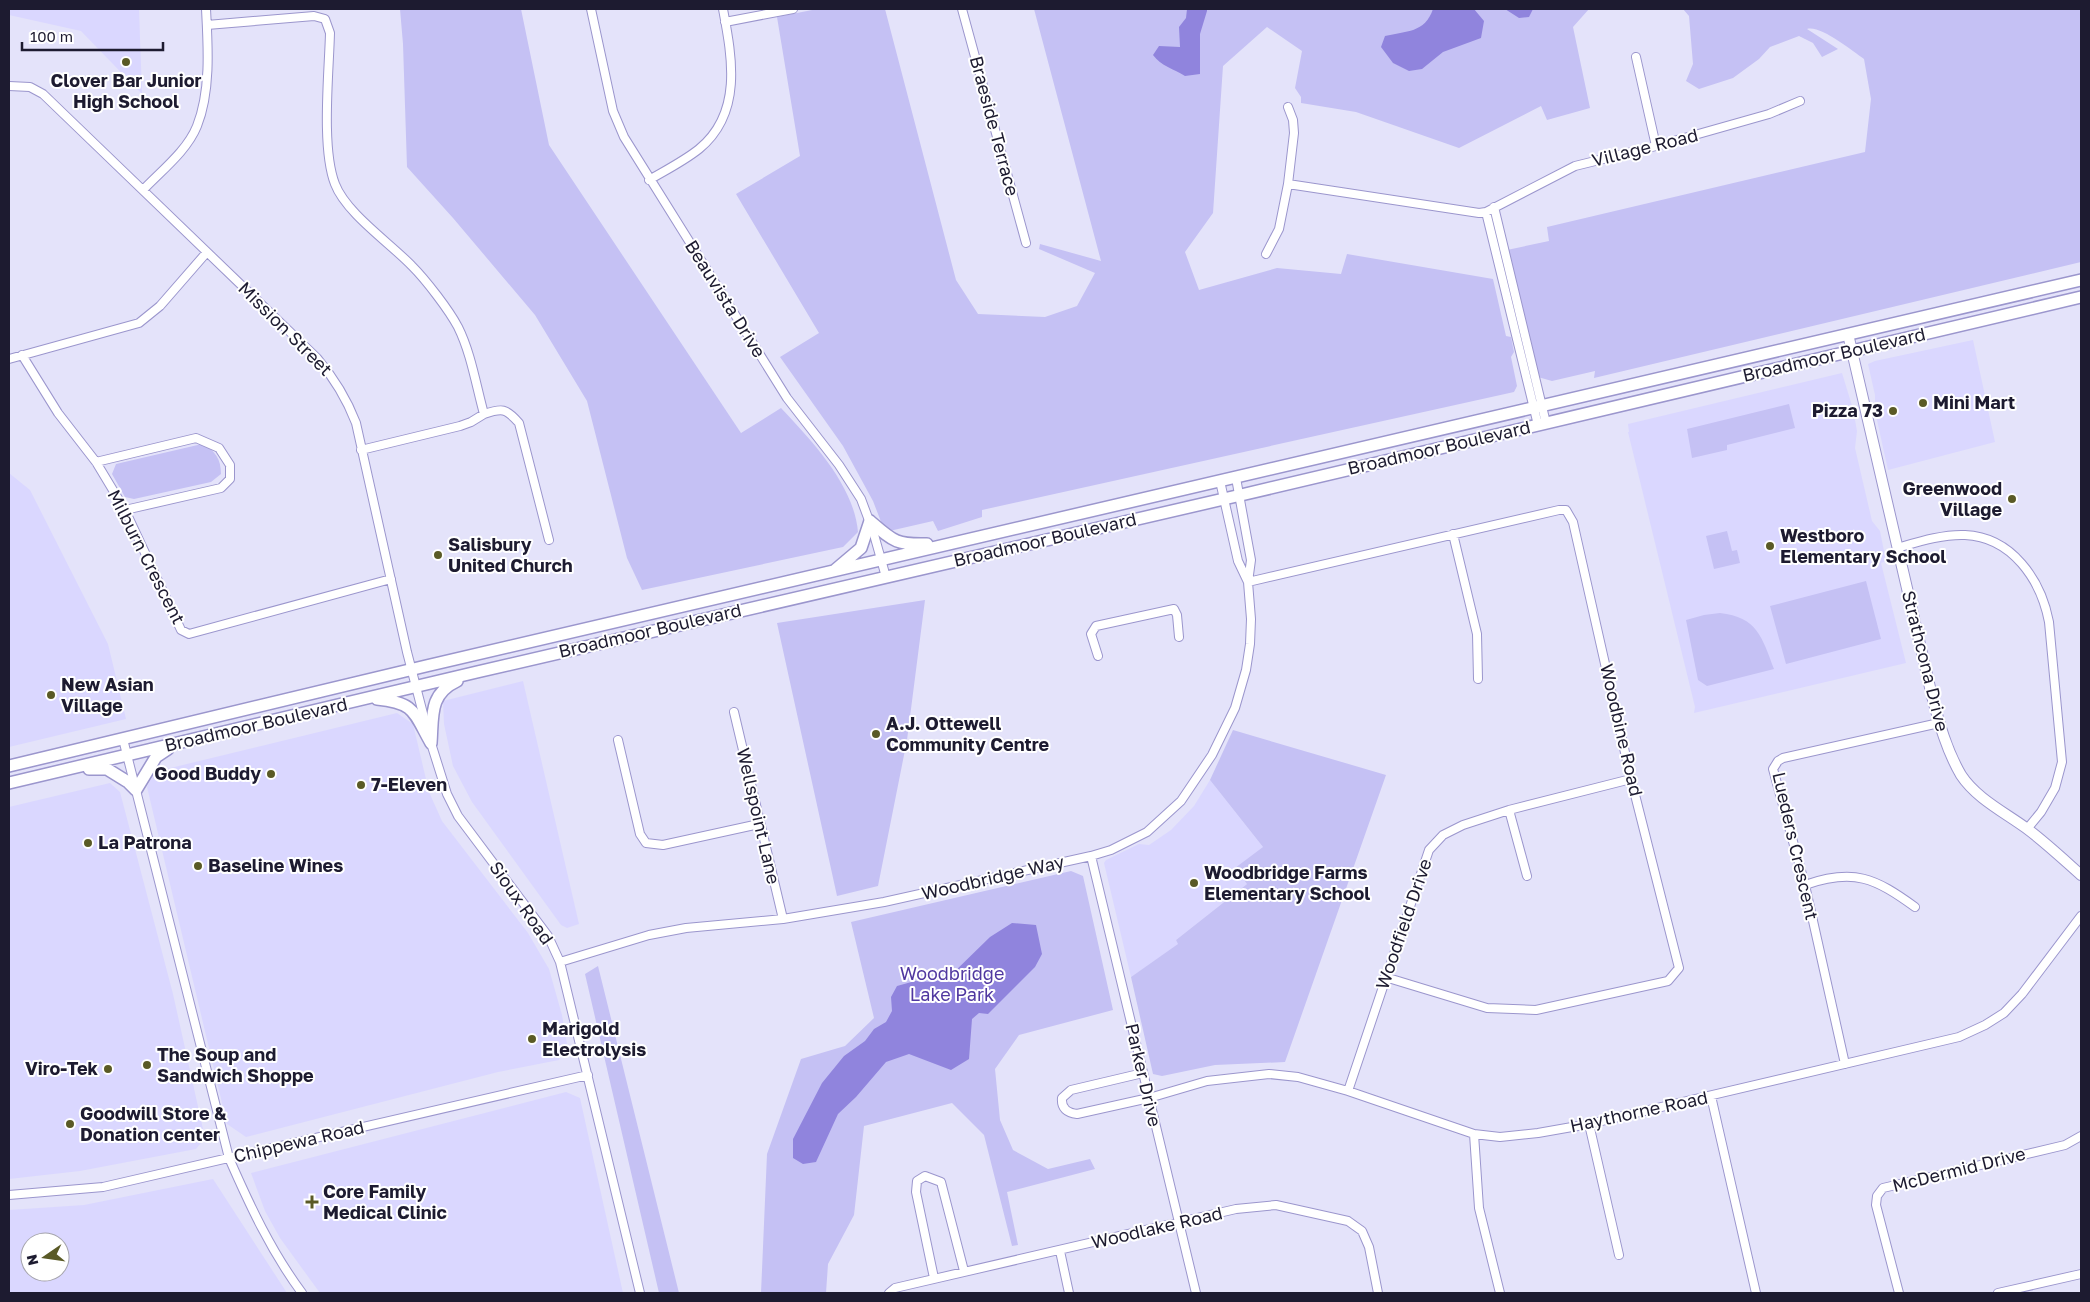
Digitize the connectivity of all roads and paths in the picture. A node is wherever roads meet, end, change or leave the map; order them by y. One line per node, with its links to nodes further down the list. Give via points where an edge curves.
1 (206, 9): 7 (street)
2 (591, 9): 13 (street, Beauvista Drive, via 613,111)
3 (723, 9): 6 (street)
4 (793, 9): 6 (street)
5 (962, 9): 18 (street, Braeside Terrace)
6 (725, 22): 13 (street, via 732,81 729,101 718,126 700,148)
7 (207, 25): 15 (street, via 206,94 197,127 182,149); 28 (street, via 314,16 325,19 330,33 328,139 335,185 344,201 413,267 457,326)
8 (1636, 57): 12 (street)
9 (9, 86): 15 (street, Mission Street, via 30,87 43,94)
10 (1800, 101): 12 (street, Village Road, via 1769,114)
11 (1288, 107): 14 (street, via 1294,133)
12 (1656, 146): 16 (street, Village Road, via 1575,166)
13 (649, 180): 37 (street, Beauvista Drive, via 787,398 848,478)
14 (1288, 184): 17 (street); 20 (street, via 1279,229)
15 (143, 190): 19 (street, Mission Street)
16 (1494, 207): 17 (street, Village Road); 27 (street)
17 (1486, 212): 27 (street)
18 (1026, 243)
19 (207, 252): 25 (street, via 160,306 139,323); 30 (street, Mission Street, via 337,381 356,423)
20 (1266, 254)
21 (2081, 280): 23 (main road, Broadmoor Boulevard)
22 (2081, 297): 24 (main road, Broadmoor Boulevard)
23 (1848, 334): 24 (street, Strathcona Drive); 27 (main road, Broadmoor Boulevard)
24 (1852, 352): 29 (main road, Broadmoor Boulevard); 41 (street, Strathcona Drive)
25 (22, 355): 26 (street); 31 (street, Milburn Crescent, via 58,413)
26 (9, 359)
27 (1538, 408): 29 (street); 32 (main road, Broadmoor Boulevard)
28 (484, 414): 30 (street, via 460,426); 39 (street, via 499,409 509,412 519,423)
29 (1542, 424): 34 (main road, Broadmoor Boulevard)
30 (361, 450): 45 (street, Mission Street)
31 (96, 462): 36 (street, Milburn Crescent); 36 (street, via 196,438 219,448 230,466 230,479 221,488)
32 (1236, 478): 33 (main road, Broadmoor Boulevard); 34 (street, Woodbridge Way)
33 (1220, 481): 35 (street, Woodbridge Way); 40 (main road, Broadmoor Boulevard)
34 (1241, 495): 35 (main road, Broadmoor Boulevard); 46 (street, Woodbridge Way, via 1252,560)
35 (1225, 498): 44 (main road, Broadmoor Boulevard); 46 (street, Woodbridge Way, via 1238,561)
36 (125, 510): 45 (street, Milburn Crescent, via 181,630 190,634)
37 (870, 522): 40 (main road, via 899,543); 42 (street, Beauvista Drive); 43 (main road, via 861,548)
38 (1453, 534): 46 (street, Woodbine Road); 51 (street, via 1477,634); 63 (street, Woodbine Road, via 1559,510 1566,510 1570,515)
39 (550, 540)
40 (948, 544): 42 (main road, Broadmoor Boulevard)
41 (1897, 548): 55 (street, Strathcona Drive); 68 (street, via 1943,537 1964,535 1980,538 1999,546 2020,562 2040,590 2049,622 2062,762 2055,788)
42 (882, 560): 43 (main road, Broadmoor Boulevard); 44 (street, Beauvista Drive)
43 (832, 572): 49 (main road, Broadmoor Boulevard)
44 (886, 577): 50 (main road, Broadmoor Boulevard)
45 (391, 579): 49 (street, Mission Street)
46 (1248, 582): 69 (street, Woodbridge Way, via 1251,619 1246,670 1235,708 1212,755 1181,801 1147,832)
47 (1179, 637): 48 (street, via 1174,609 1096,626 1091,634)
48 (1098, 656)
49 (412, 670): 52 (street, Sioux Road); 56 (main road, Broadmoor Boulevard)
50 (477, 672): 52 (main road, Broadmoor Boulevard); 59 (main road, via 447,686 437,696)
51 (1478, 679)
52 (416, 686): 53 (main road, Broadmoor Boulevard); 59 (street, Sioux Road)
53 (349, 703): 58 (main road, Broadmoor Boulevard); 59 (main road, via 374,699 405,704)
54 (734, 712): 67 (street, Wellspoint Lane)
55 (1939, 722): 68 (street, Strathcona Drive, via 1962,776 1976,792); 72 (street, Lueders Crescent, via 1778,761 1773,769)
56 (122, 739): 60 (street); 61 (main road, Broadmoor Boulevard)
57 (618, 740): 67 (street, via 640,834 646,843 663,845)
58 (183, 742): 60 (main road, Broadmoor Boulevard); 65 (main road, via 156,757)
59 (431, 743): 76 (street, Sioux Road, via 447,794 458,816 548,936)
60 (127, 755): 62 (main road, Broadmoor Boulevard); 65 (street)
61 (9, 766)
62 (76, 767): 64 (main road, Broadmoor Boulevard); 65 (main road, via 107,769)
63 (1631, 779): 66 (street, Woodfield Drive); 77 (street, Woodbine Road, via 1679,968 1668,981 1536,1010 1487,1008)
64 (9, 785)
65 (136, 790): 87 (street)
66 (1510, 810): 71 (street); 77 (street, Woodfield Drive, via 1442,835 1429,850)
67 (759, 824): 75 (street, Wellspoint Lane)
68 (2027, 829): 70 (street, Strathcona Drive)
69 (1091, 856): 75 (street, Woodbridge Way, via 884,902); 79 (street, Parker Drive)
70 (2081, 875)
71 (1527, 876)
72 (1804, 885): 73 (street, via 1848,876 1867,878 1889,888); 78 (street, Lueders Crescent)
73 (1915, 907)
74 (2081, 916): 78 (street, Haythorne Road, via 2022,994 2004,1013 1985,1025 1960,1037)
75 (783, 919): 76 (street, Woodbridge Way, via 686,928 649,935)
76 (560, 962): 80 (street, Sioux Road)
77 (1385, 977): 81 (street, Woodfield Drive)
78 (1845, 1064): 82 (street, Haythorne Road)
79 (1143, 1073): 83 (street, Parker Drive); 83 (street, Haythorne Road, via 1071,1090 1062,1098 1062,1104 1065,1110 1077,1114)
80 (588, 1075): 87 (street, Chippewa Road); 96 (street, Sioux Road)
81 (1348, 1090): 83 (street, Haythorne Road, via 1298,1077 1269,1074 1207,1082); 85 (street, Haythorne Road)
82 (1710, 1096): 84 (street, Haythorne Road); 102 (street)
83 (1149, 1098): 89 (street, Parker Drive)
84 (1589, 1124): 85 (street, Haythorne Road, via 1509,1136); 91 (street)
85 (1474, 1134): 101 (street, via 1479,1208)
86 (2081, 1136): 103 (street, McDermid Drive, via 2065,1145 1883,1188 1877,1196 1876,1205)
87 (229, 1158): 88 (street, Chippewa Road, via 104,1187); 95 (street, via 258,1224)
88 (9, 1195)
89 (1179, 1223): 90 (street, Woodlake Road); 99 (street, Parker Drive); 100 (street, Woodlake Road, via 1236,1209 1276,1204 1348,1221 1362,1231 1369,1247)
90 (1060, 1251): 92 (street, Woodlake Road); 98 (street)
91 (1619, 1255)
92 (964, 1272): 94 (street, Woodlake Road); 94 (street, via 942,1182 925,1176 917,1181 916,1192)
93 (2081, 1274): 104 (street)
94 (934, 1278): 97 (street, Woodlake Road, via 895,1288)
95 (302, 1293)
96 (640, 1293)
97 (889, 1293)
98 (1069, 1293)
99 (1196, 1293)
100 (1378, 1293)
101 (1500, 1293)
102 (1756, 1293)
103 (1899, 1293)
104 (1998, 1293)

